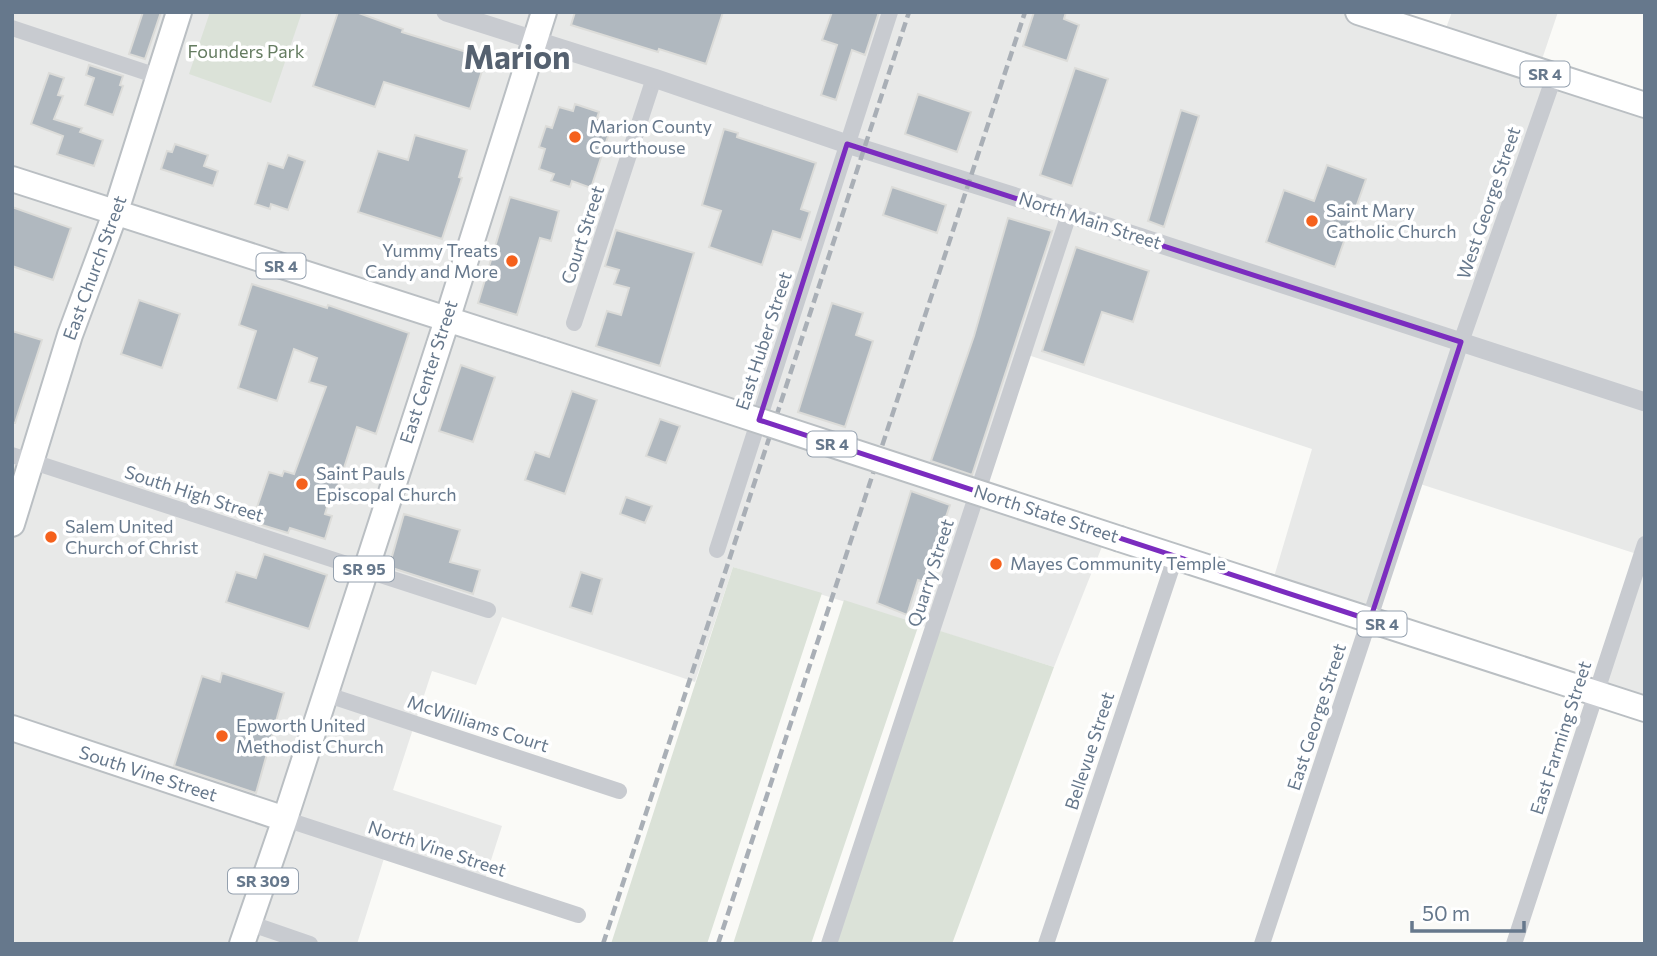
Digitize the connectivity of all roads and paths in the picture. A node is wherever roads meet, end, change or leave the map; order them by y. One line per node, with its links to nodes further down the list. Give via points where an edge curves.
1 (179, 12): 8 (main road, East Church Street)
2 (446, 12): 7 (street, North Main Street)
3 (544, 12): 7 (main road, SR 95)
4 (890, 12): 12 (street, East Huber Street)
5 (1357, 12): 9 (main road, SR 4)
6 (12, 28): 8 (street)
7 (534, 39): 10 (street, North Main Street); 16 (main road, East Center Street / SR 95)
8 (157, 76): 14 (main road, East Church Street)
9 (1554, 77): 11 (main road, SR 4); 18 (street, West George Street)
10 (654, 78): 12 (street, North Main Street); 17 (street, Court Street)
11 (1645, 105)
12 (847, 144): 15 (street, North Main Street); 23 (street, East Huber Street)
13 (12, 179): 14 (main road, SR 4)
14 (116, 211): 16 (main road, SR 4); 20 (main road, East Church Street)
15 (1069, 214): 18 (street, North Main Street); 37 (street, Quarry Street)
16 (447, 320): 24 (main road, East Center Street / SR 95); 27 (main road, North State Street / SR 4, bridge)
17 (574, 323)
18 (1461, 342): 19 (street, North Main Street); 27 (street, East George Street)
19 (1645, 402)
20 (22, 459): 21 (main road, East Church Street); 24 (street, South High Street)
21 (12, 524)
22 (1645, 544): 28 (street, East Farming Street)
23 (717, 550)
24 (364, 570): 26 (street, South High Street); 29 (main road, East Center Street / SR 95)
25 (1171, 570): 38 (street, Bellevue Street)
26 (488, 610)
27 (1370, 620): 28 (main road, North State Street / SR 4); 39 (street, East George Street)
28 (1596, 693): 30 (main road, North State Street / SR 4); 40 (street, East Farming Street)
29 (325, 694): 32 (street, McWilliams Court); 33 (main road, East Center Street / SR 95)
30 (1645, 709)
31 (12, 728): 33 (main road, South Vine Street)
32 (619, 791)
33 (285, 819): 34 (street, North Vine Street); 35 (main road, East Center Street / SR 309)
34 (578, 915)
35 (245, 933): 36 (street)
36 (310, 944)
37 (829, 944)
38 (1046, 944)
39 (1262, 944)
40 (1514, 944)

